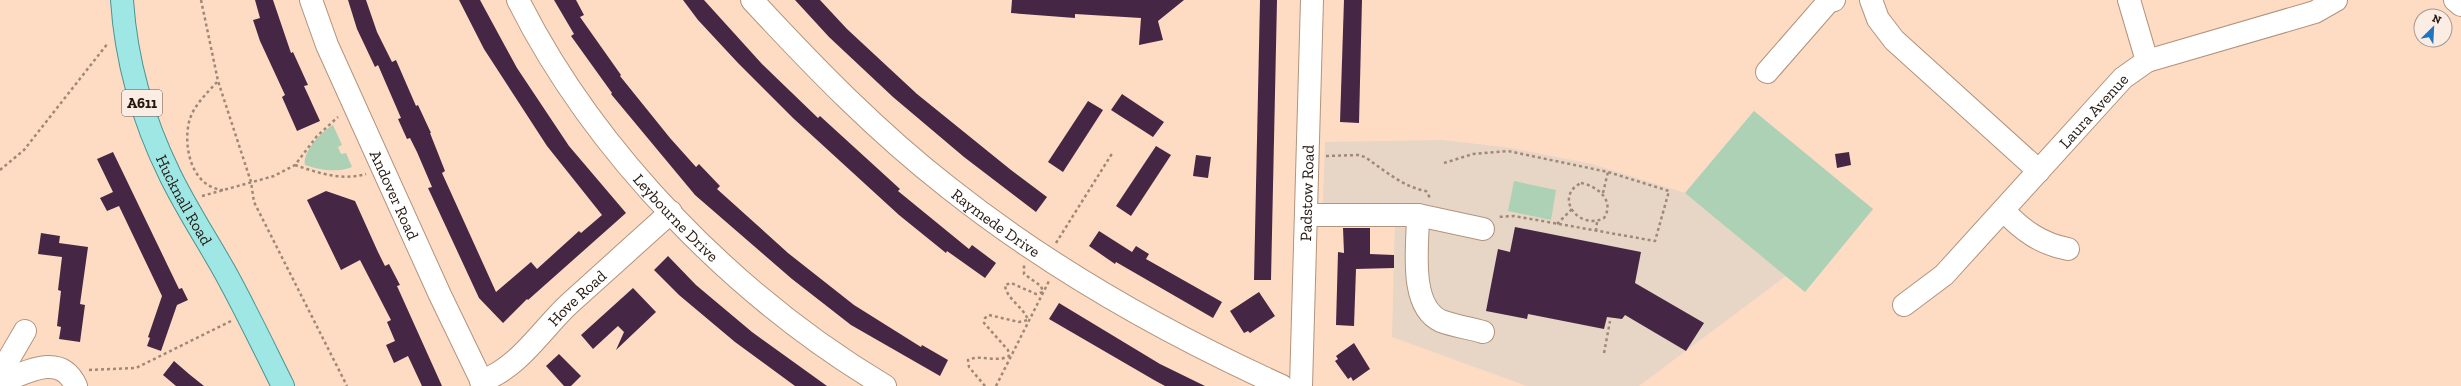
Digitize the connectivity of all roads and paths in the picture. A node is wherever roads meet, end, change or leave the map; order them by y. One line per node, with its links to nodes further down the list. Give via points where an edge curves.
1 (122, 0): 13 (main road, Hucknall Road / A611)
2 (201, 0): 16 (path)
3 (311, 0): 17 (street, Andover Road)
4 (518, 0): 31 (street, Leybourne Drive, via 527,19 586,111 625,163)
5 (752, 0): 58 (street, Raymede Drive, via 811,64 894,142 993,221 1129,308 1217,356)
6 (1312, 0): 19 (street, Padstow Road)
7 (1834, 0): 15 (street, via 1828,2)
8 (1871, 0): 23 (street, via 1878,19 1894,40)
9 (2128, 0): 14 (street)
10 (2336, 0): 14 (street, Laura Avenue, via 2315,12)
11 (2455, 0): 12 (street)
12 (2461, 5)
13 (124, 28): 22 (path, via 103,48 24,150); 42 (main road, Hucknall Road / A611, via 136,89 155,140 183,201)
14 (2147, 61): 23 (street, Laura Avenue, via 2123,78)
15 (1767, 72)
16 (218, 81): 26 (path); 26 (path, via 198,105 189,121 189,156 199,176 212,188 225,190)
17 (354, 104): 21 (path, via 317,136); 51 (street, Andover Road, via 440,295)
18 (1113, 152): 37 (path)
19 (1308, 156): 28 (path, via 1365,157 1400,181 1426,191); 32 (street, Padstow Road)
20 (1444, 163): 25 (path, via 1473,154 1508,151)
21 (294, 165): 24 (path, via 318,173 352,178); 26 (path, via 274,176)
22 (0, 170)
23 (2039, 171): 30 (street, Laura Avenue)
24 (371, 172)
25 (1608, 172): 27 (path); 36 (path, via 1669,191 1656,241)
26 (251, 182): 54 (path, via 254,202)
27 (1603, 193): 29 (path, via 1590,184 1581,183 1574,187 1569,201); 33 (path, via 1608,205 1607,212 1604,218)
28 (1425, 208): 32 (street); 34 (street); 46 (street, via 1417,280 1424,304 1440,320)
29 (1572, 209): 33 (path, via 1583,220); 35 (path)
30 (2004, 211): 38 (street, via 2028,234 2043,242); 41 (street, Laura Avenue, via 1944,275)
31 (671, 212): 51 (street, Hove Road, via 568,305 513,363); 55 (street, Leybourne Drive, via 728,269 785,319)
32 (1306, 215): 59 (street, Padstow Road)
33 (1597, 222): 36 (path)
34 (1487, 223): 35 (path, via 1514,216)
35 (1556, 224): 36 (path)
36 (1596, 231)
37 (1053, 248)
38 (2068, 249)
39 (1025, 263): 40 (path, via 1024,274 1041,286)
40 (1042, 292): 43 (path); 43 (path, via 1036,294 1011,283 1005,285 1006,292 1025,311)
41 (1904, 305)
42 (247, 312): 50 (path, via 136,368 81,370); 53 (main road, Hucknall Road / A611)
43 (1028, 320): 48 (path); 48 (path, via 1019,322 989,315 985,318 984,323 1008,350)
44 (1610, 321): 47 (path)
45 (25, 331): 49 (street)
46 (1483, 332)
47 (1604, 353)
48 (1009, 356): 56 (path, via 1003,360 975,357 968,360 969,367); 57 (path)
49 (0, 374)
50 (74, 382): 52 (street, via 63,370 41,366)
51 (483, 383)
52 (0, 384)
53 (283, 386)
54 (346, 386)
55 (885, 386)
56 (985, 386)
57 (996, 386)
58 (1282, 386)
59 (1301, 386)

